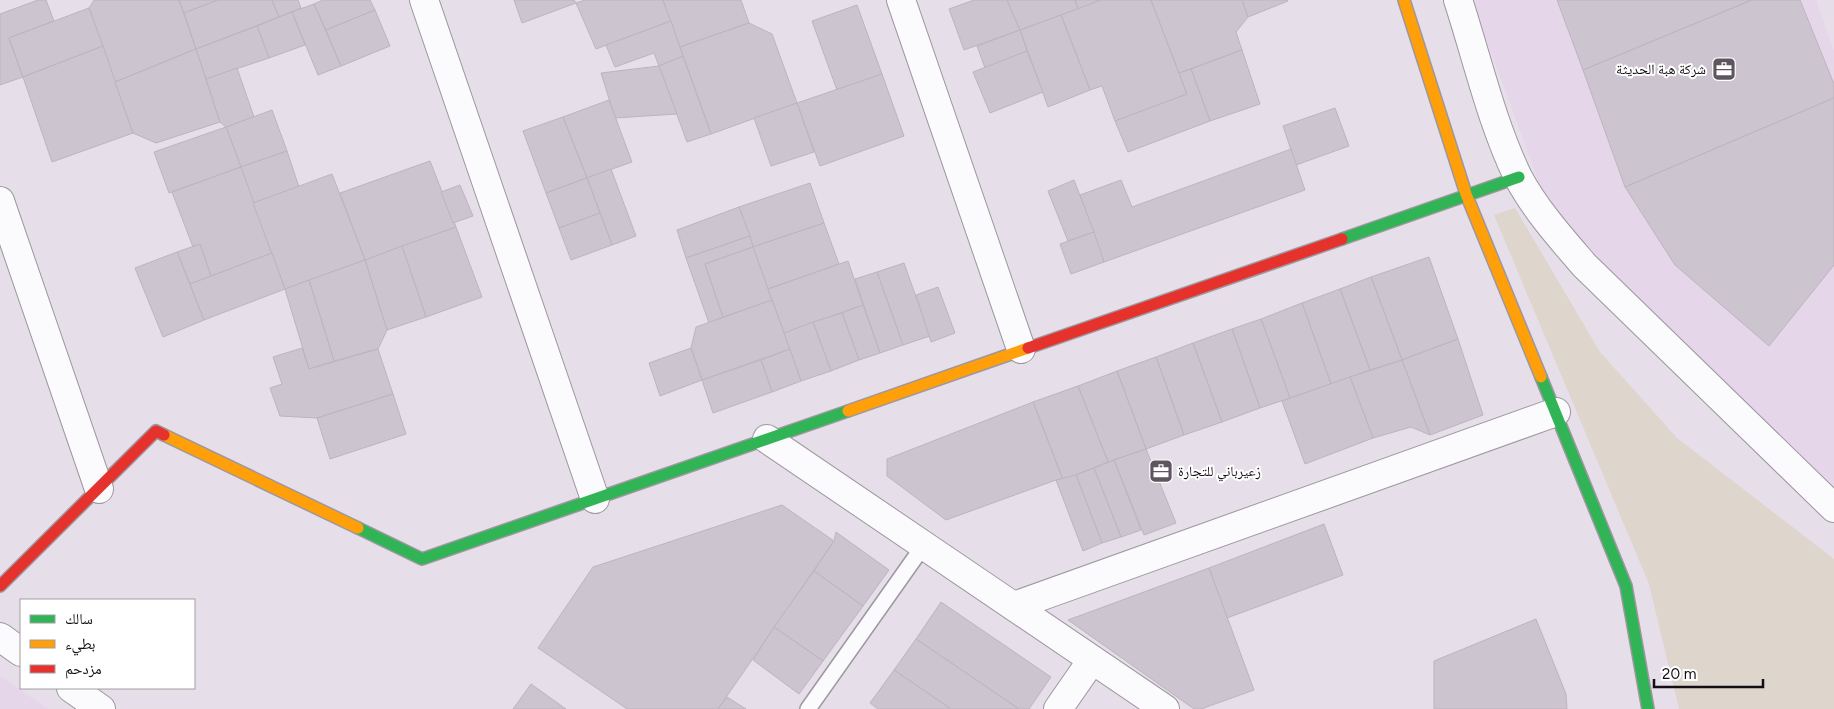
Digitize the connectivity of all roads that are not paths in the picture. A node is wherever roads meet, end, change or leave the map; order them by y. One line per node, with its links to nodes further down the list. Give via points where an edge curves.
1 (424, 0): 12 (street)
2 (901, 0): 8 (street)
3 (1404, 0): 6 (street)
4 (1458, 0): 5 (street, via 1502,138)
5 (1519, 177): 6 (street); 13 (street, via 1554,230 1584,265)
6 (1466, 194): 8 (street); 9 (street)
7 (0, 201): 11 (street)
8 (1021, 349): 10 (street)
9 (1556, 412): 16 (street); 25 (street, via 1626,586)
10 (767, 438): 12 (street); 14 (street)
11 (99, 489): 12 (street, via 156,431 422,559); 15 (street)
12 (595, 499)
13 (1834, 508)
14 (924, 545): 16 (street); 22 (lane)
15 (0, 586)
16 (1014, 606): 19 (street)
17 (0, 637): 18 (street)
18 (20, 651)
19 (1092, 660): 23 (street); 24 (street)
20 (72, 689): 21 (street)
21 (101, 709)
22 (808, 709)
23 (1058, 709)
24 (1165, 709)
25 (1648, 709)

